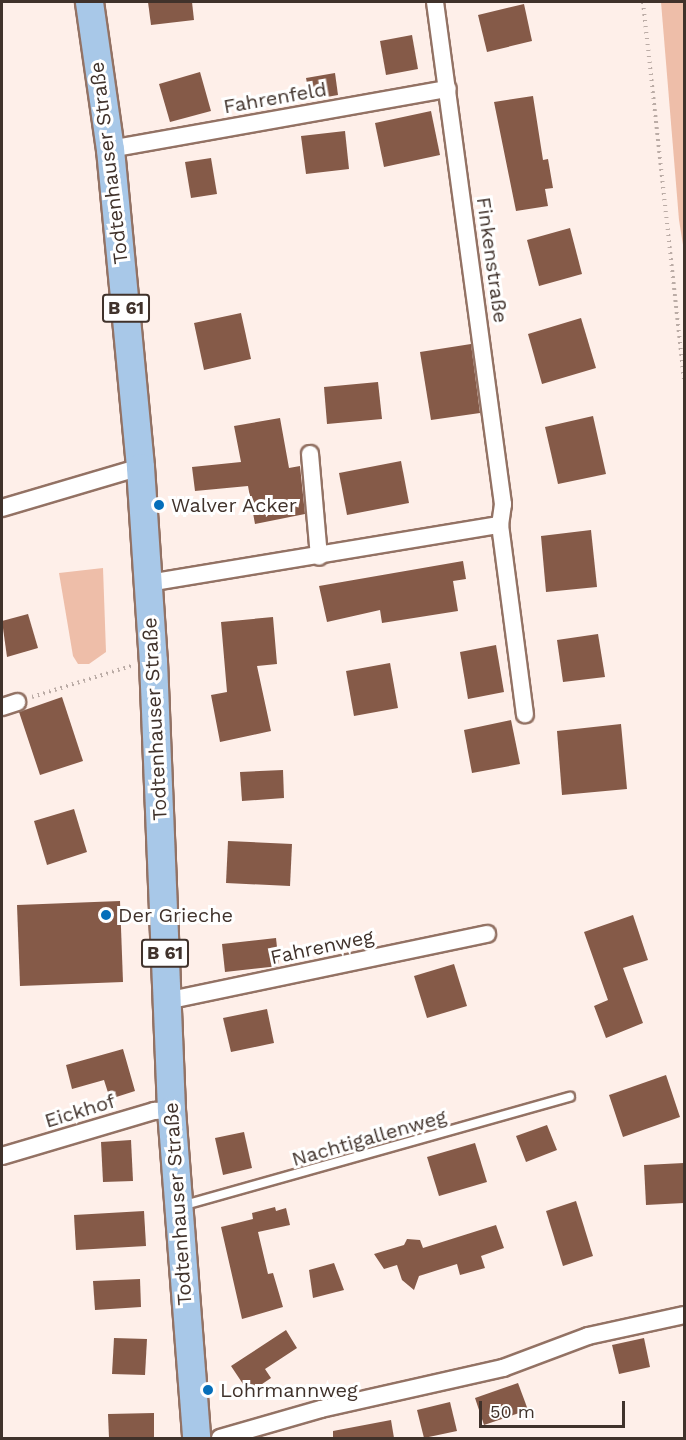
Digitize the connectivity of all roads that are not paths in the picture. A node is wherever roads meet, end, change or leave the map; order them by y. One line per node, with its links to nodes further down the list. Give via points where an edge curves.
1 (89, 2): 4 (main road, Todtenhauser Straße / B 61)
2 (435, 2): 3 (street, Finkenstraße)
3 (448, 89): 4 (street, Fahrenfeld); 8 (street, Finkenstraße, via 503,504)
4 (110, 149): 6 (main road, Todtenhauser Straße / B 61)
5 (310, 454): 9 (street)
6 (140, 467): 7 (street); 10 (main road, Todtenhauser Straße / B 61)
7 (2, 508)
8 (500, 525): 9 (street); 11 (street, Finkenstraße)
9 (319, 557): 10 (street)
10 (148, 583): 13 (main road, Todtenhauser Straße / B 61)
11 (525, 714)
12 (487, 934): 13 (street, Fahrenweg)
13 (166, 1001): 15 (main road, Todtenhauser Straße / B 61)
14 (570, 1097): 17 (lane, Nachtigallenweg, via 195,1205)
15 (171, 1110): 16 (street, Eickhof, via 154,1111); 17 (main road, Todtenhauser Straße / B 61)
16 (2, 1156)
17 (176, 1207): 19 (main road, Todtenhauser Straße / B 61)
18 (684, 1315): 20 (street, via 588,1336 503,1368 321,1409)
19 (196, 1438)
20 (220, 1438)

